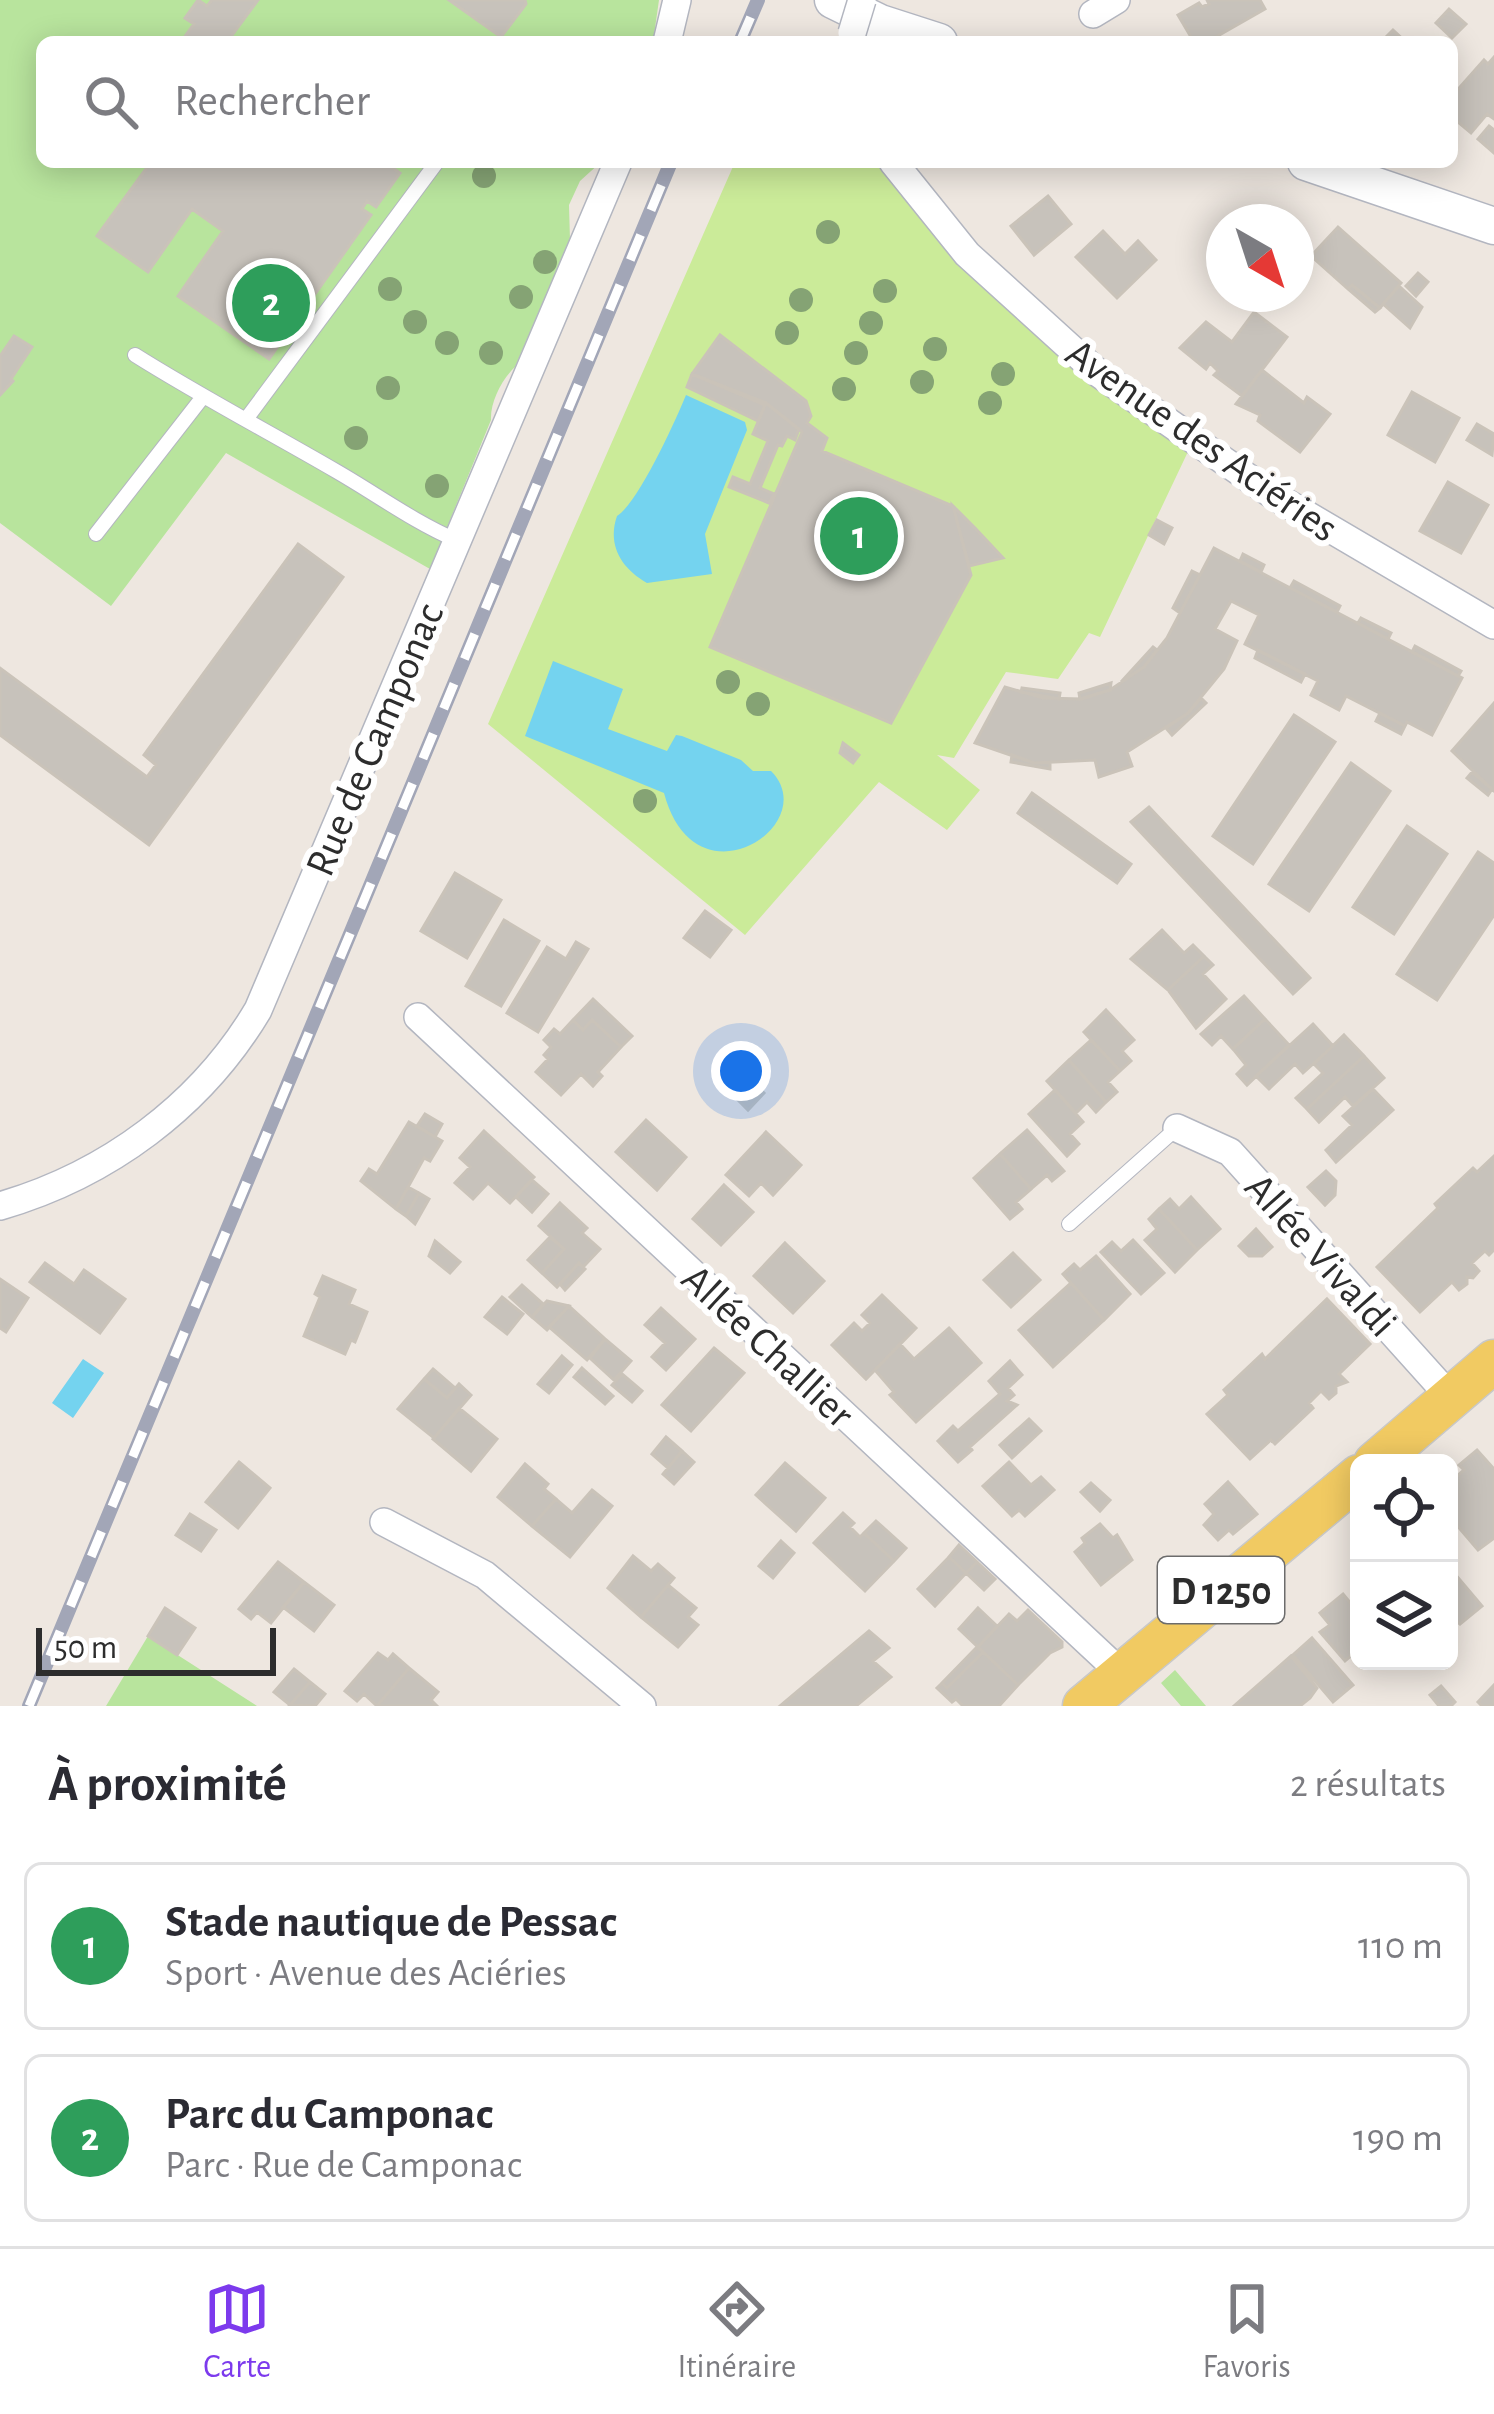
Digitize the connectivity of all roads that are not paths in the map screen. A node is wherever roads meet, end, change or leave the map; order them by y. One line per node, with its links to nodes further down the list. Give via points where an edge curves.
1 (677, 0): 4 (street)
2 (833, 0): 6 (main road)
3 (862, 0): 5 (street, bridge)
4 (668, 36)
5 (852, 36)
6 (920, 36)
7 (433, 168): 14 (lane)
8 (615, 168): 16 (street, Rue de Camponac)
9 (898, 168): 17 (street, Avenue des Aciéries, via 967,254 1098,373 1273,495)
10 (1324, 168): 11 (main road)
11 (1494, 226)
12 (135, 355): 13 (lane)
13 (202, 398): 14 (lane); 15 (lane)
14 (247, 418): 16 (lane)
15 (96, 534)
16 (456, 540): 20 (street, Rue de Camponac, via 240,1040 147,1134 68,1183)
17 (1494, 625)
18 (418, 1017): 27 (street, Allée Challier)
19 (1177, 1129): 21 (lane); 23 (street, Allée Vivaldi, via 1230,1152)
20 (0, 1207)
21 (1070, 1224)
22 (1494, 1361): 23 (main road)
23 (1452, 1399): 24 (main road)
24 (1386, 1454)
25 (1350, 1483): 27 (main road, D 1250)
26 (384, 1522): 28 (street, via 485,1575)
27 (1120, 1673): 29 (main road, D 1250)
28 (642, 1706)
29 (1084, 1706)

